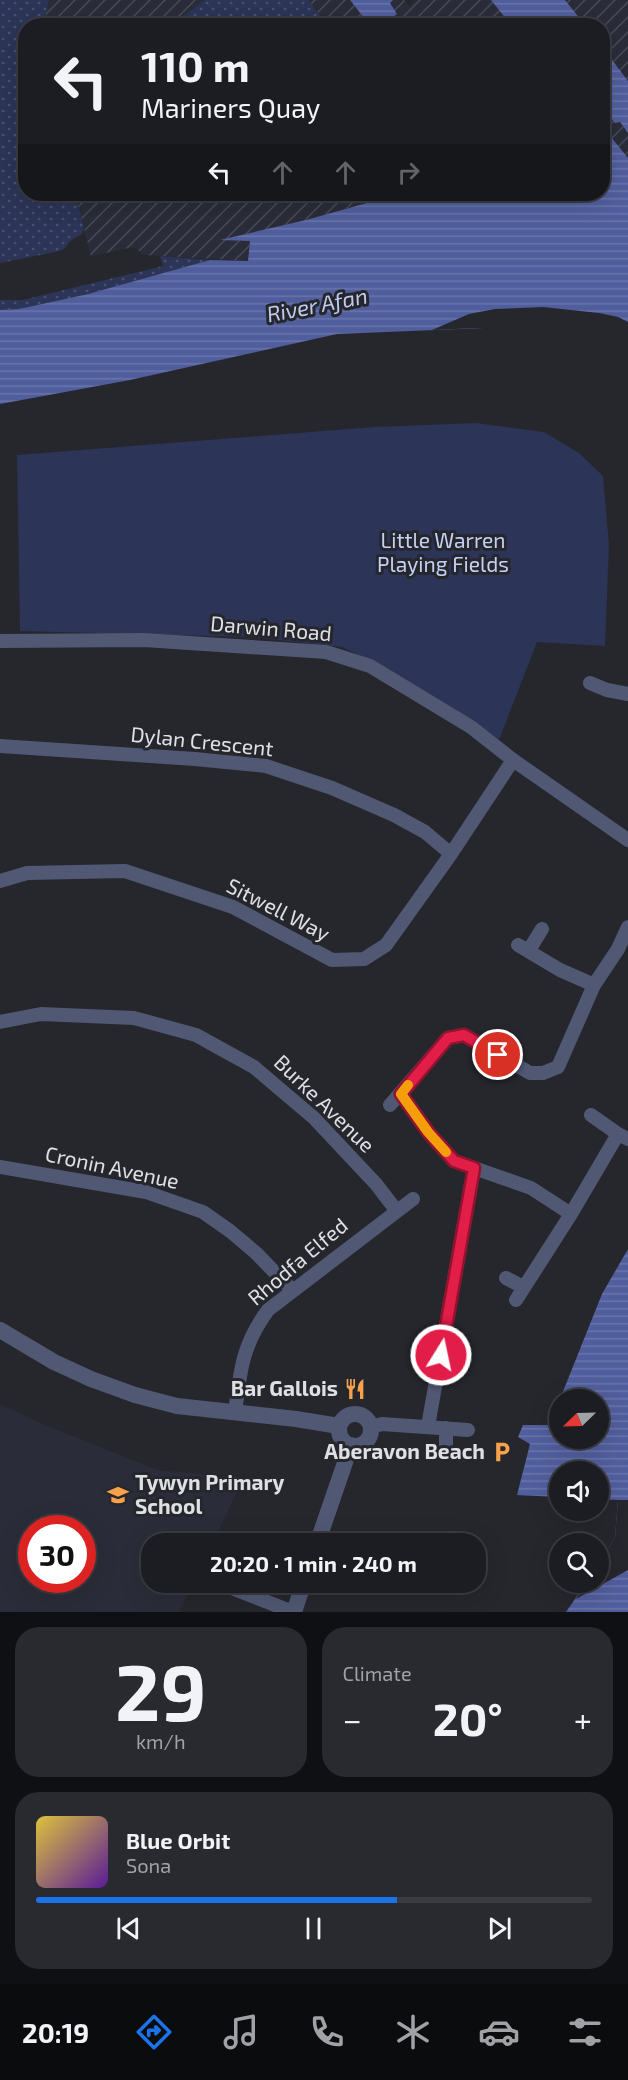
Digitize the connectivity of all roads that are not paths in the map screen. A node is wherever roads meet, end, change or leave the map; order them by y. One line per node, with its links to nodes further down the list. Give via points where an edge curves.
1 (0, 641): 5 (street, Darwin Road, via 144,640 326,652 370,666 471,727)
2 (590, 683): 3 (street, via 605,697)
3 (628, 694)
4 (0, 746): 7 (street, Dylan Crescent, via 266,766 332,788 394,815)
5 (513, 760): 6 (street, Darwin Road); 7 (street, Sitwell Way)
6 (628, 840)
7 (451, 854): 8 (street, Sitwell Way, via 386,945 364,959 332,960 233,907 125,871 27,873)
8 (0, 881)
9 (628, 927): 11 (street)
10 (542, 929): 11 (street, via 524,948)
11 (594, 985): 13 (street, via 558,1067 530,1073 464,1035 448,1038)
12 (0, 1022): 20 (street, Burke Avenue, via 41,1014 134,1018 196,1035 254,1067 314,1118)
13 (401, 1094): 14 (street); 18 (street, via 454,1161)
14 (390, 1105)
15 (591, 1115): 16 (street)
16 (623, 1136): 21 (street)
17 (0, 1167): 24 (street, Cronin Avenue, via 146,1192 202,1212 256,1253)
18 (474, 1168): 21 (street, via 531,1188); 29 (street)
19 (412, 1199): 20 (street, Rhodfa Elfed)
20 (396, 1210): 24 (street, Rhodfa Elfed)
21 (571, 1214): 23 (street)
22 (506, 1278): 23 (street)
23 (524, 1287): 25 (street)
24 (292, 1290): 27 (street, Rhodfa Elfed, via 254,1328 242,1362)
25 (516, 1300)
26 (0, 1330): 27 (street, via 54,1362 135,1395 177,1406)
27 (235, 1413): 28 (street)
28 (339, 1426): 30 (street, via 351,1414 367,1420); 33 (street, via 344,1442)
29 (429, 1426): 30 (street); 31 (street)
30 (371, 1427): 33 (street, via 362,1444)
31 (446, 1428): 32 (street); 34 (street)
32 (468, 1430)
33 (351, 1445): 35 (street)
34 (446, 1450)
35 (321, 1533)
36 (244, 1593): 38 (street)
37 (300, 1593): 38 (street)
38 (293, 1612)

